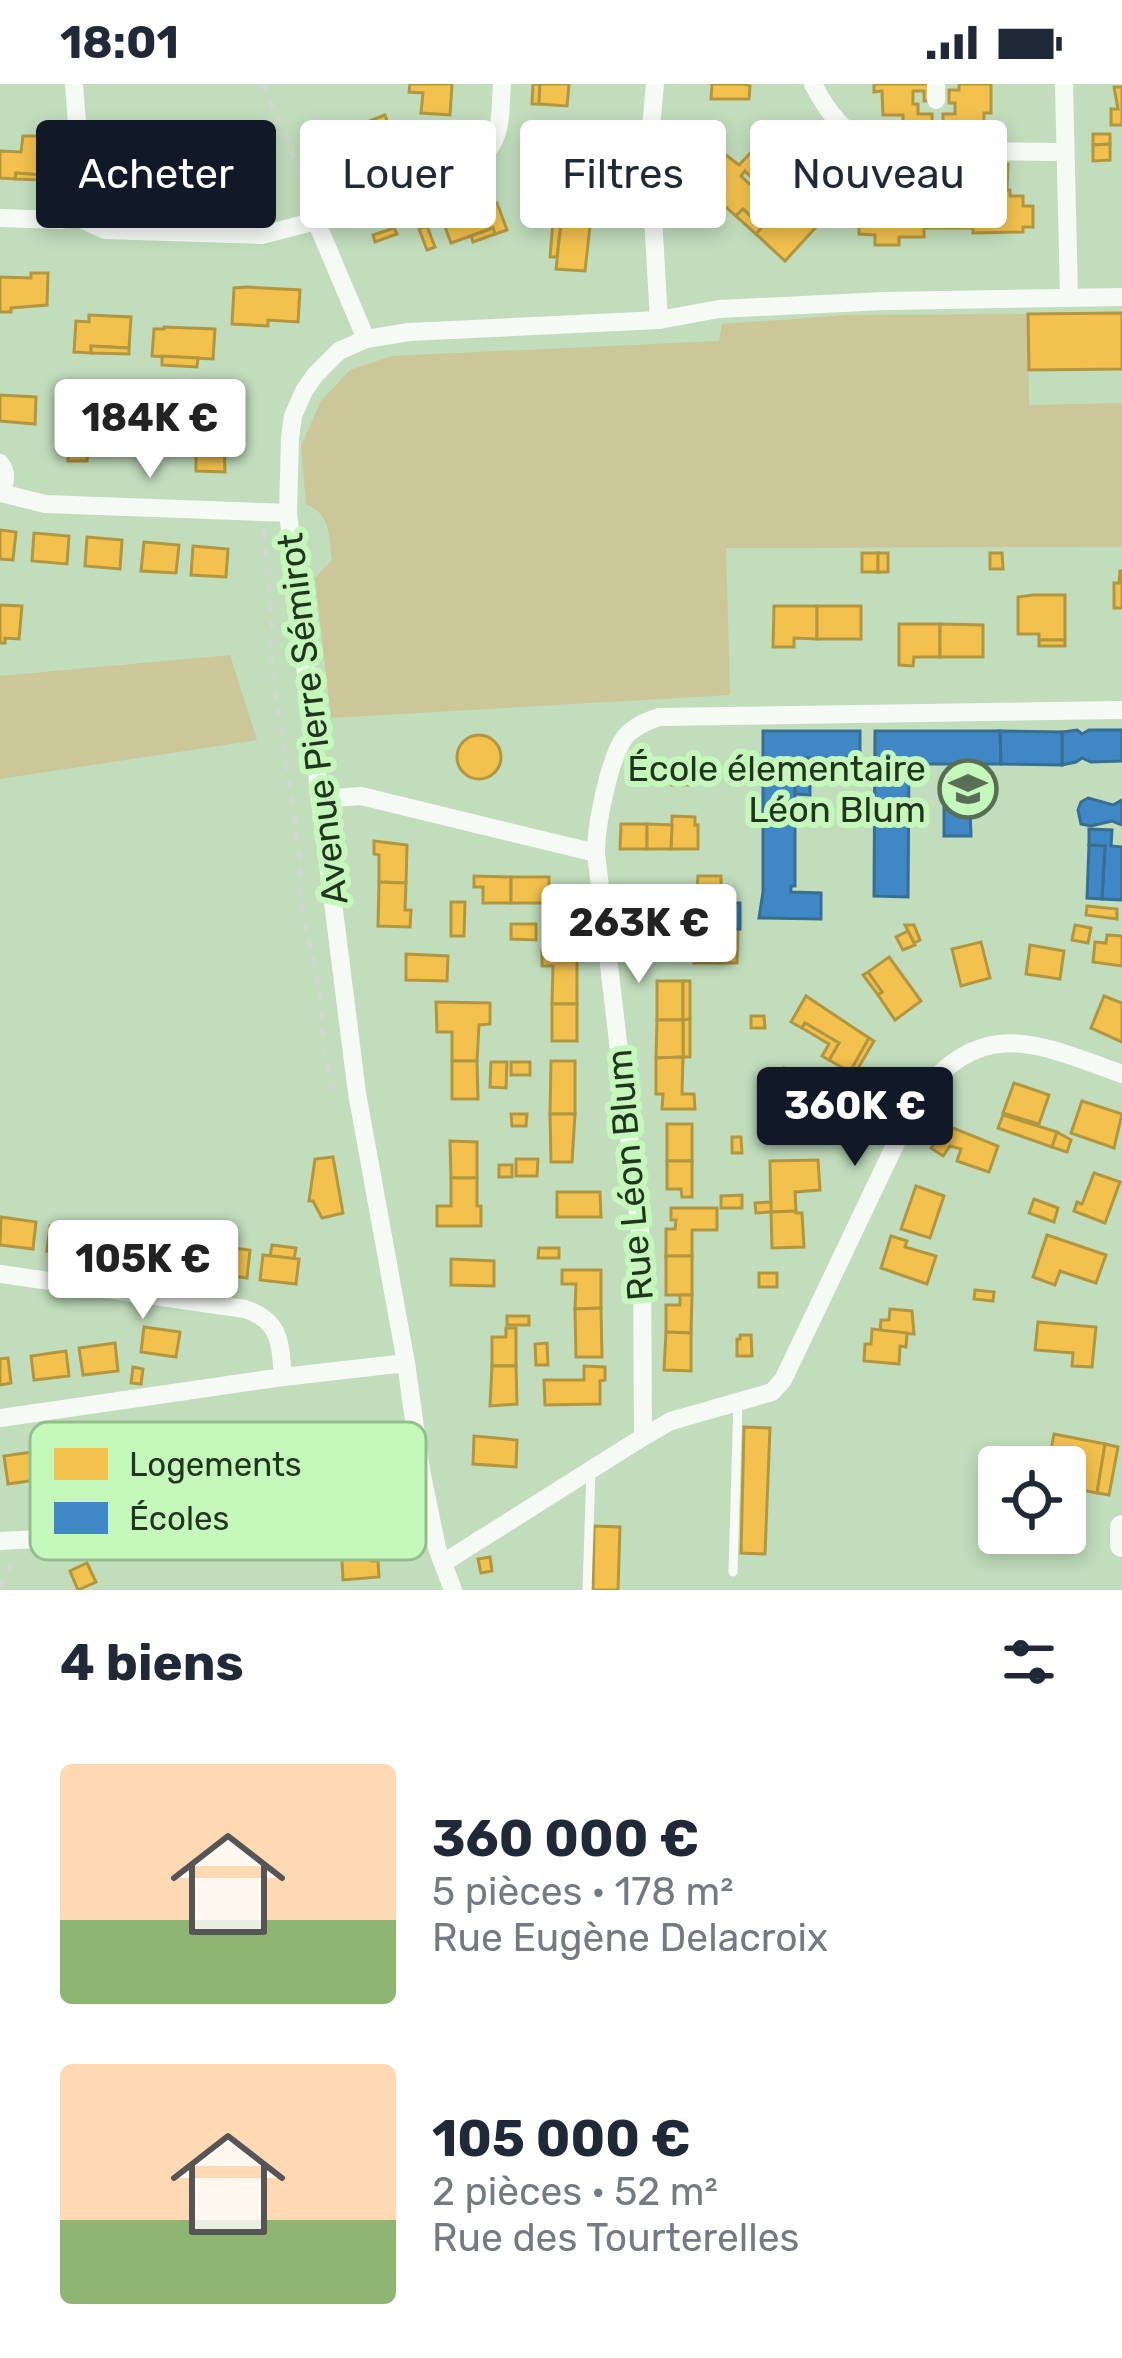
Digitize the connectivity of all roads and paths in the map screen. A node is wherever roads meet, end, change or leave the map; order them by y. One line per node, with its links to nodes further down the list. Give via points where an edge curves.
1 (74, 84): 7 (street)
2 (262, 84): 10 (path)
3 (502, 84): 8 (street)
4 (655, 84): 18 (street, via 649,150)
5 (813, 84): 9 (street, via 825,108 874,150)
6 (1064, 84): 9 (street)
7 (77, 120)
8 (496, 138)
9 (1064, 152): 17 (street)
10 (300, 176)
11 (0, 218): 12 (street)
12 (36, 219)
13 (300, 225): 14 (street, via 262,236)
14 (101, 228)
15 (321, 228): 19 (street)
16 (1122, 297): 17 (street, Avenue Pierre Sémirot)
17 (1069, 298): 18 (street, Avenue Pierre Sémirot, via 718,309)
18 (659, 320): 19 (street, Avenue Pierre Sémirot)
19 (366, 339): 22 (street, Avenue Pierre Sémirot, via 339,351 304,391 290,437)
20 (0, 463): 21 (street)
21 (0, 493): 22 (street, via 45,504)
22 (288, 513): 24 (street, Avenue Pierre Sémirot)
23 (1122, 710): 25 (street, Rue Léon Blum, via 659,717 634,728 617,751)
24 (320, 799): 25 (street, via 361,796); 28 (street, Avenue Pierre Sémirot, via 357,1093)
25 (596, 853): 33 (street, Rue Léon Blum, via 642,1248)
26 (1122, 1074): 30 (street, via 1030,1043 981,1047 955,1060 916,1101 783,1380 772,1392)
27 (0, 1274): 29 (street, via 258,1313 272,1323)
28 (406, 1363): 29 (street); 32 (street, Avenue Pierre Sémirot)
29 (283, 1377): 31 (street)
30 (738, 1400): 33 (street); 42 (lane)
31 (0, 1418)
32 (414, 1422)
33 (643, 1437): 34 (street)
34 (591, 1470): 41 (street); 45 (lane)
35 (426, 1496): 41 (street, Avenue Pierre Sémirot)
36 (1122, 1527): 40 (street)
37 (25, 1540): 38 (street); 39 (street); 43 (path)
38 (30, 1540)
39 (0, 1541)
40 (1122, 1545)
41 (443, 1563): 44 (street, Avenue Pierre Sémirot)
42 (733, 1572)
43 (0, 1587)
44 (454, 1590)
45 (587, 1590)

